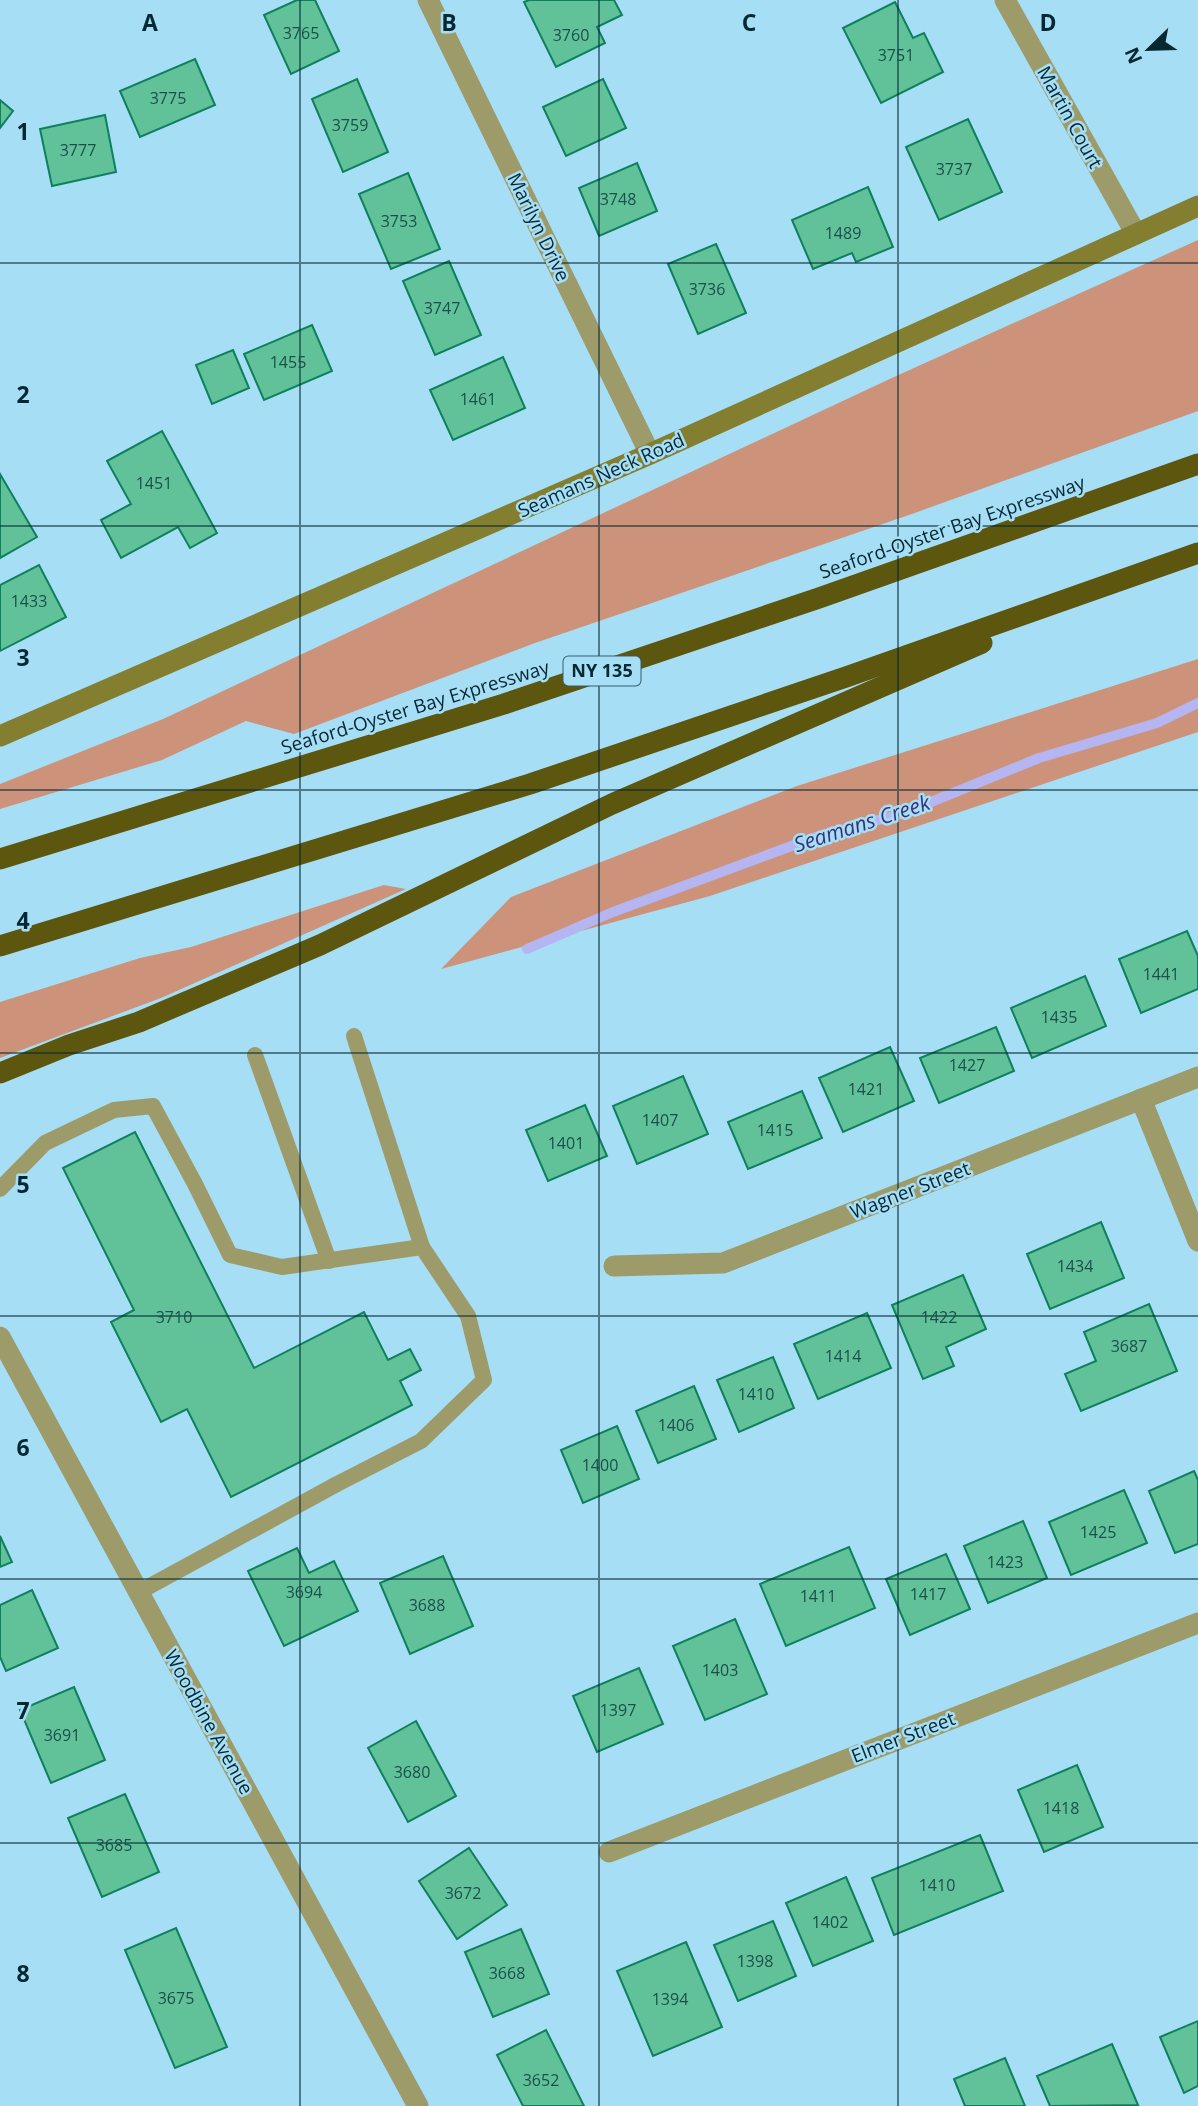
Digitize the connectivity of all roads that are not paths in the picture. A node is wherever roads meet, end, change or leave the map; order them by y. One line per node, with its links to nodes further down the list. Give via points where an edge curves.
1 (428, 0): 5 (street, Marilyn Drive)
2 (1005, 0): 4 (street, Martin Court)
3 (1198, 206): 4 (street, Seamans Neck Road)
4 (1136, 233): 5 (street, Seamans Neck Road)
5 (650, 454): 9 (street, Seamans Neck Road)
6 (1198, 464): 10 (highway, Seaford-Oyster Bay Expressway / NY 135, via 504,704)
7 (1198, 553): 8 (highway)
8 (1144, 572): 11 (highway, via 530,784); 14 (highway, via 612,804 320,945)
9 (0, 736)
10 (0, 859)
11 (0, 946)
12 (354, 1036): 19 (lane)
13 (256, 1055): 20 (lane)
14 (0, 1073)
15 (1198, 1077): 16 (street, Wagner Street)
16 (1141, 1099): 18 (street); 21 (street, Wagner Street, via 723,1263)
17 (0, 1189): 20 (lane, via 45,1143 114,1110 153,1106 230,1255 282,1267)
18 (1198, 1241)
19 (422, 1247): 20 (lane); 23 (lane, via 468,1317 484,1380 421,1441)
20 (329, 1261)
21 (614, 1266)
22 (0, 1337): 23 (street, Woodbine Avenue)
23 (139, 1592): 26 (street, Woodbine Avenue)
24 (1198, 1623): 25 (street, Elmer Street)
25 (609, 1852)
26 (418, 2106)

